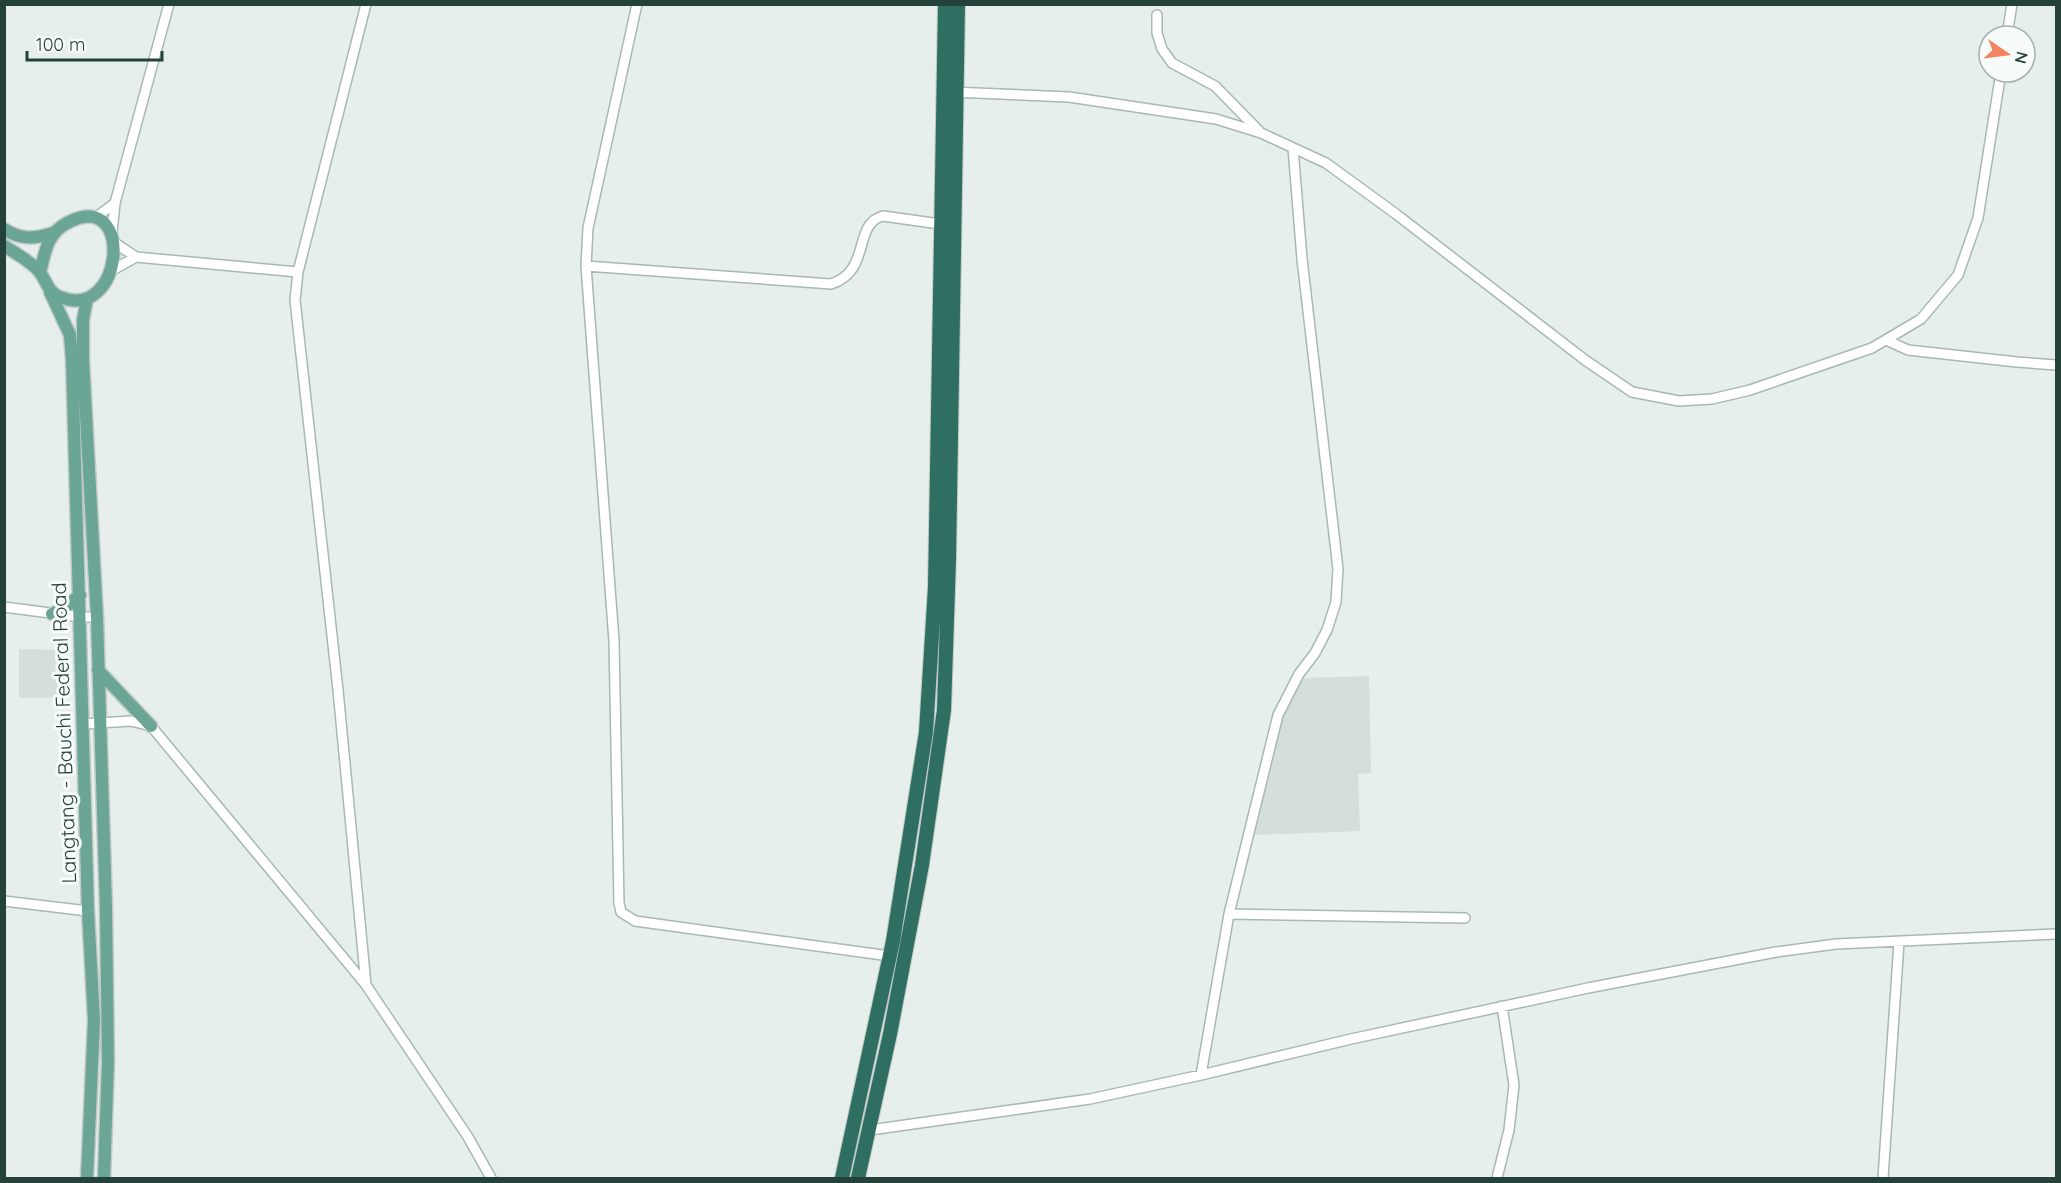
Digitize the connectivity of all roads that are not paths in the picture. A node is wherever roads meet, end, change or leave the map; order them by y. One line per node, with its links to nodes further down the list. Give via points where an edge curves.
1 (169, 4): 14 (street)
2 (366, 4): 24 (street)
3 (637, 4): 22 (street, via 588,228)
4 (945, 4): 10 (highway)
5 (958, 4): 11 (highway)
6 (2012, 4): 8 (street)
7 (1157, 15): 12 (street, via 1162,49 1172,63 1215,86)
8 (2009, 24)
9 (1999, 84): 29 (street, via 1978,218 1958,275 1921,320)
10 (943, 90): 11 (street); 16 (highway)
11 (958, 93): 12 (street, via 1069,97 1216,119); 26 (highway)
12 (1261, 133): 13 (street)
13 (1293, 148): 29 (street, via 1326,163 1388,207 1632,392 1679,401 1712,399 1750,390); 43 (street, via 1338,569 1336,602 1327,630 1278,715)
14 (115, 203): 15 (street); 19 (street)
15 (95, 218): 18 (main road, via 79,217); 19 (main road, via 104,223)
16 (940, 224): 22 (street, via 876,218 867,229 853,269 831,284); 26 (highway)
17 (4, 230): 18 (main road, via 28,238)
18 (53, 233): 25 (main road)
19 (113, 238): 21 (street); 23 (main road)
20 (4, 246): 25 (main road, Langtang - Bauchi Federal Road)
21 (136, 257): 23 (street); 24 (street)
22 (586, 266): 47 (street, via 614,641 621,912 635,921)
23 (110, 272): 28 (main road, via 96,294)
24 (298, 272): 49 (street, via 295,300)
25 (40, 273): 27 (main road, Langtang - Bauchi Federal Road)
26 (946, 285): 31 (highway)
27 (50, 292): 28 (main road, via 61,298); 32 (main road, Langtang - Bauchi Federal Road, via 70,335)
28 (87, 299): 36 (main road, Langtang - Bauchi Federal Road, via 83,360)
29 (1886, 340): 30 (street, via 1908,350)
30 (2056, 365)
31 (942, 587): 47 (highway, via 925,742); 48 (highway, via 944,710)
32 (80, 595): 34 (main road); 35 (main road, Langtang - Bauchi Federal Road)
33 (4, 607): 34 (street)
34 (52, 614): 35 (street)
35 (81, 617): 36 (street); 39 (main road, Langtang - Bauchi Federal Road)
36 (97, 617): 37 (main road, Langtang - Bauchi Federal Road)
37 (98, 670): 38 (main road, Langtang - Bauchi Federal Road); 40 (main road)
38 (99, 723): 39 (street); 40 (street); 54 (main road, Langtang - Bauchi Federal Road, via 108,1061)
39 (83, 724): 42 (main road, Langtang - Bauchi Federal Road)
40 (151, 726): 49 (street)
41 (4, 901): 42 (street)
42 (88, 910): 53 (main road, Langtang - Bauchi Federal Road, via 94,1020)
43 (1229, 914): 44 (street); 51 (street)
44 (1465, 918)
45 (2056, 934): 46 (street)
46 (1899, 942): 50 (street, via 1836,944 1776,952); 59 (street)
47 (890, 956): 48 (highway); 56 (highway)
48 (905, 959): 52 (highway)
49 (366, 985): 55 (street, via 468,1137)
50 (1502, 1006): 51 (street); 58 (street, via 1514,1085 1509,1130)
51 (1201, 1075): 52 (street, via 1090,1099)
52 (870, 1130): 57 (highway)
53 (87, 1178)
54 (104, 1179)
55 (491, 1179)
56 (842, 1179)
57 (858, 1179)
58 (1497, 1179)
59 (1883, 1179)

